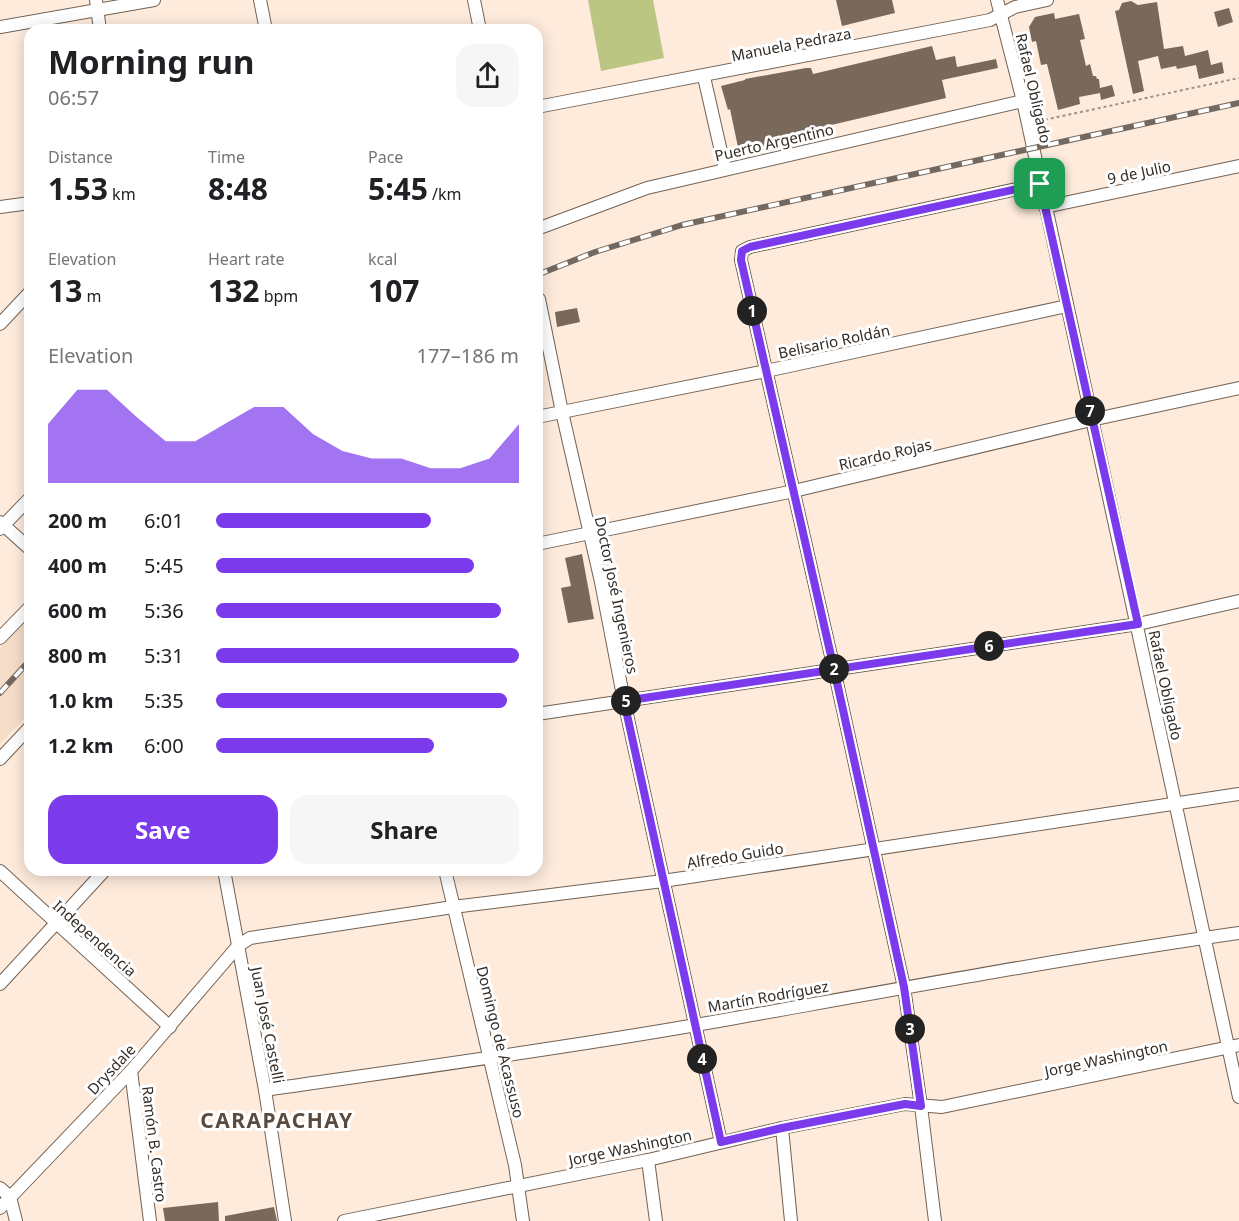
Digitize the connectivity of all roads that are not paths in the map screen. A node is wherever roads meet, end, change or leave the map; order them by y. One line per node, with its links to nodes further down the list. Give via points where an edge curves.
1 (154, 0): 6 (street)
2 (260, 0): 9 (street)
3 (474, 0): 10 (street)
4 (997, 0): 7 (street, Rafael Obligado)
5 (1047, 0): 7 (street, Manuela Pedraza, via 1015,7)
6 (97, 5): 8 (street); 11 (street)
7 (1000, 15): 12 (street, Manuela Pedraza); 13 (street, Rafael Obligado)
8 (99, 24)
9 (265, 24)
10 (479, 24)
11 (0, 27)
12 (704, 77): 14 (street, Manuela Pedraza); 16 (street)
13 (1023, 100): 16 (street, Puerto Argentino); 17 (street, Rafael Obligado)
14 (543, 106)
15 (1239, 166): 20 (street, 9 de Julio)
16 (724, 169): 21 (street, Puerto Argentino, via 646,188)
17 (1040, 184): 20 (street, Rafael Obligado); 26 (street, via 742,251)
18 (24, 204): 19 (street)
19 (0, 207)
20 (1046, 207): 23 (street, Rafael Obligado)
21 (543, 227)
22 (24, 298): 25 (street)
23 (1067, 306): 26 (street, Belisario Roldán); 30 (street, Rafael Obligado)
24 (543, 319): 28 (street, Doctor José Ingenieros)
25 (0, 324)
26 (766, 371): 28 (street, Belisario Roldán); 31 (street)
27 (1239, 388): 30 (street, Ricardo Rojas)
28 (562, 412): 29 (street, Belisario Roldán); 34 (street, Doctor José Ingenieros)
29 (543, 416)
30 (1092, 420): 31 (street, Ricardo Rojas); 39 (street, Rafael Obligado)
31 (794, 491): 34 (street, Ricardo Rojas); 41 (street)
32 (24, 504): 33 (street)
33 (1, 525): 36 (street)
34 (589, 533): 35 (street, Ricardo Rojas); 42 (street, Doctor José Ingenieros)
35 (543, 543)
36 (24, 544)
37 (1239, 601): 39 (street)
38 (24, 612): 40 (street)
39 (1138, 624): 41 (street); 47 (street, Rafael Obligado)
40 (0, 638)
41 (834, 669): 42 (street); 48 (street)
42 (624, 701): 43 (street); 53 (street, Doctor José Ingenieros)
43 (543, 713)
44 (24, 734): 45 (street)
45 (0, 759)
46 (1239, 794): 47 (street, Alfredo Guido)
47 (1176, 803): 48 (street, Alfredo Guido); 57 (street, Rafael Obligado)
48 (873, 849): 53 (street, Alfredo Guido); 60 (street)
49 (0, 872): 55 (street, Independencia)
50 (99, 876): 55 (street)
51 (225, 876): 58 (street, Juan José Castelli)
52 (446, 876): 54 (street, Domingo de Acassuso)
53 (663, 881): 54 (street, Alfredo Guido); 61 (street, Doctor José Ingenieros)
54 (453, 907): 58 (street, Alfredo Guido, via 250,938); 64 (street, Domingo de Acassuso)
55 (56, 923): 59 (street); 62 (street, Independencia)
56 (1239, 933): 57 (street, Martín Rodríguez)
57 (1205, 938): 60 (street, Martín Rodríguez); 63 (street, Rafael Obligado)
58 (238, 946): 62 (street, Drysdale); 66 (street, Juan José Castelli)
59 (0, 984)
60 (904, 987): 61 (street, Martín Rodríguez); 68 (street)
61 (695, 1025): 64 (street, Martín Rodríguez); 70 (street, Doctor José Ingenieros)
62 (170, 1027): 65 (street, Drysdale)
63 (1233, 1046): 67 (street, Rafael Obligado); 68 (street, Jorge Washington, via 942,1107)
64 (490, 1058): 66 (street, Martín Rodríguez); 72 (street, Domingo de Acassuso)
65 (131, 1071): 74 (street, Drysdale); 77 (street, Ramón B. Castro)
66 (265, 1090): 78 (street, Juan José Castelli)
67 (1239, 1097)
68 (921, 1106): 69 (street, Jorge Washington, via 905,1104); 83 (street)
69 (782, 1128): 70 (street, Jorge Washington); 82 (street)
70 (721, 1142): 71 (street, Jorge Washington)
71 (648, 1160): 72 (street, Jorge Washington); 81 (street)
72 (519, 1186): 79 (street, Jorge Washington); 80 (street, Domingo de Acassuso)
73 (0, 1188): 74 (street)
74 (10, 1197): 75 (street, Drysdale); 76 (street)
75 (0, 1208)
76 (16, 1221)
77 (150, 1221)
78 (285, 1221)
79 (345, 1221)
80 (523, 1221)
81 (656, 1221)
82 (791, 1221)
83 (934, 1221)

